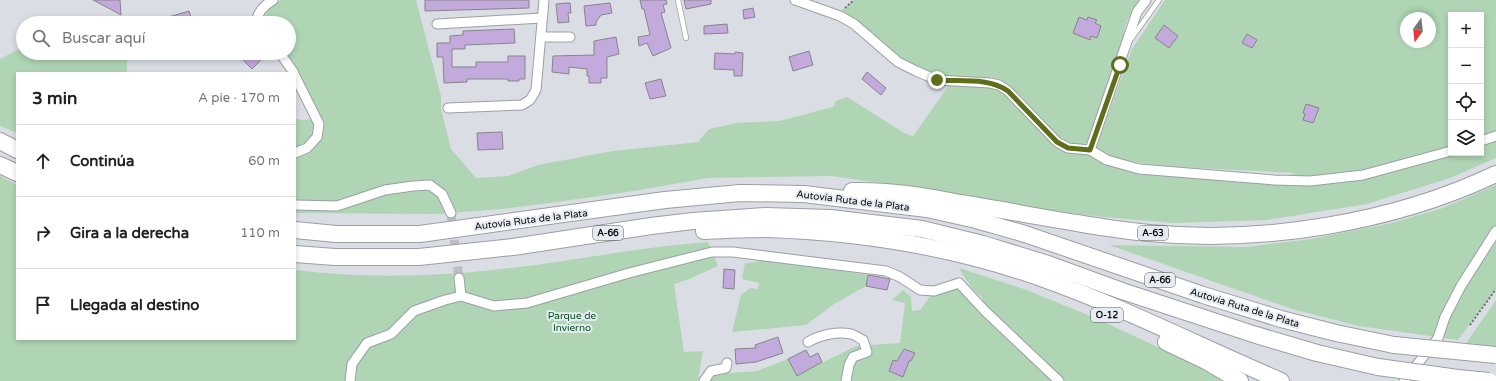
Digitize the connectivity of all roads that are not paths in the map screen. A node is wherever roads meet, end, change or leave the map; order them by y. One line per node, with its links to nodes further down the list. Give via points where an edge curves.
1 (273, 0): 7 (street, via 263,6)
2 (544, 0): 8 (street)
3 (678, 0): 12 (lane)
4 (795, 0): 22 (street, via 854,24 898,62 937,80 990,82 999,85 1008,91 1057,142 1068,148)
5 (1146, 0): 13 (street, via 1137,12)
6 (1159, 0): 13 (lane)
7 (258, 16)
8 (542, 18): 9 (street); 10 (street)
9 (437, 24)
10 (541, 37): 11 (street); 17 (street, via 536,90 530,100 522,106)
11 (570, 37)
12 (686, 38)
13 (1126, 47): 22 (street)
14 (285, 60): 15 (street)
15 (293, 72)
16 (296, 78): 24 (street, via 319,124 317,137 307,148)
17 (448, 108)
18 (1496, 136): 20 (street)
19 (0, 140): 21 (highway)
20 (1484, 140)
21 (16, 149)
22 (1090, 150): 23 (street, via 1107,160 1139,169 1310,181 1363,175)
23 (1448, 152)
24 (296, 153)
25 (0, 165): 26 (highway)
26 (16, 173)
27 (1496, 174): 28 (highway, A-63, via 1436,198 1352,222 1217,236 1149,233 913,195 866,191)
28 (804, 194): 31 (highway, Autovía Ruta de la Plata / A-66, via 740,193 665,200 420,234 336,234); 39 (highway, Autovía Ruta de la Plata / A-66, bridge, via 927,209 976,220 1025,234 1203,295 1336,333 1394,345)
29 (296, 205): 30 (street, via 337,206 385,190 430,185 442,194)
30 (451, 213)
31 (296, 230)
32 (1496, 231): 47 (street, via 1461,286 1445,317 1438,338)
33 (612, 233): 34 (highway, Autovía Ruta de la Plata / A-66, via 419,257); 35 (highway, via 766,229 833,233 915,244); 48 (highway, Autovía Ruta de la Plata / A-66, bridge, via 686,222 766,216 830,218 922,229 1048,264 1122,291 1317,353 1378,367)
34 (296, 254)
35 (971, 256): 45 (highway, O-12, via 1161,339); 46 (highway, via 1078,293)
36 (458, 278): 37 (street)
37 (460, 296): 41 (street, via 414,310 391,334 367,343 352,364); 44 (street, via 494,306 527,303 712,252 733,252 886,272 900,277 920,290 934,291 959,283 984,311)
38 (808, 342): 43 (street, via 839,333 852,334 863,340 867,352 853,357)
39 (1496, 355)
40 (727, 363): 42 (street, via 726,368 711,371)
41 (350, 381)
42 (704, 381)
43 (846, 381)
44 (1059, 381)
45 (1240, 381)
46 (1281, 381)
47 (1404, 381)
48 (1489, 381)

